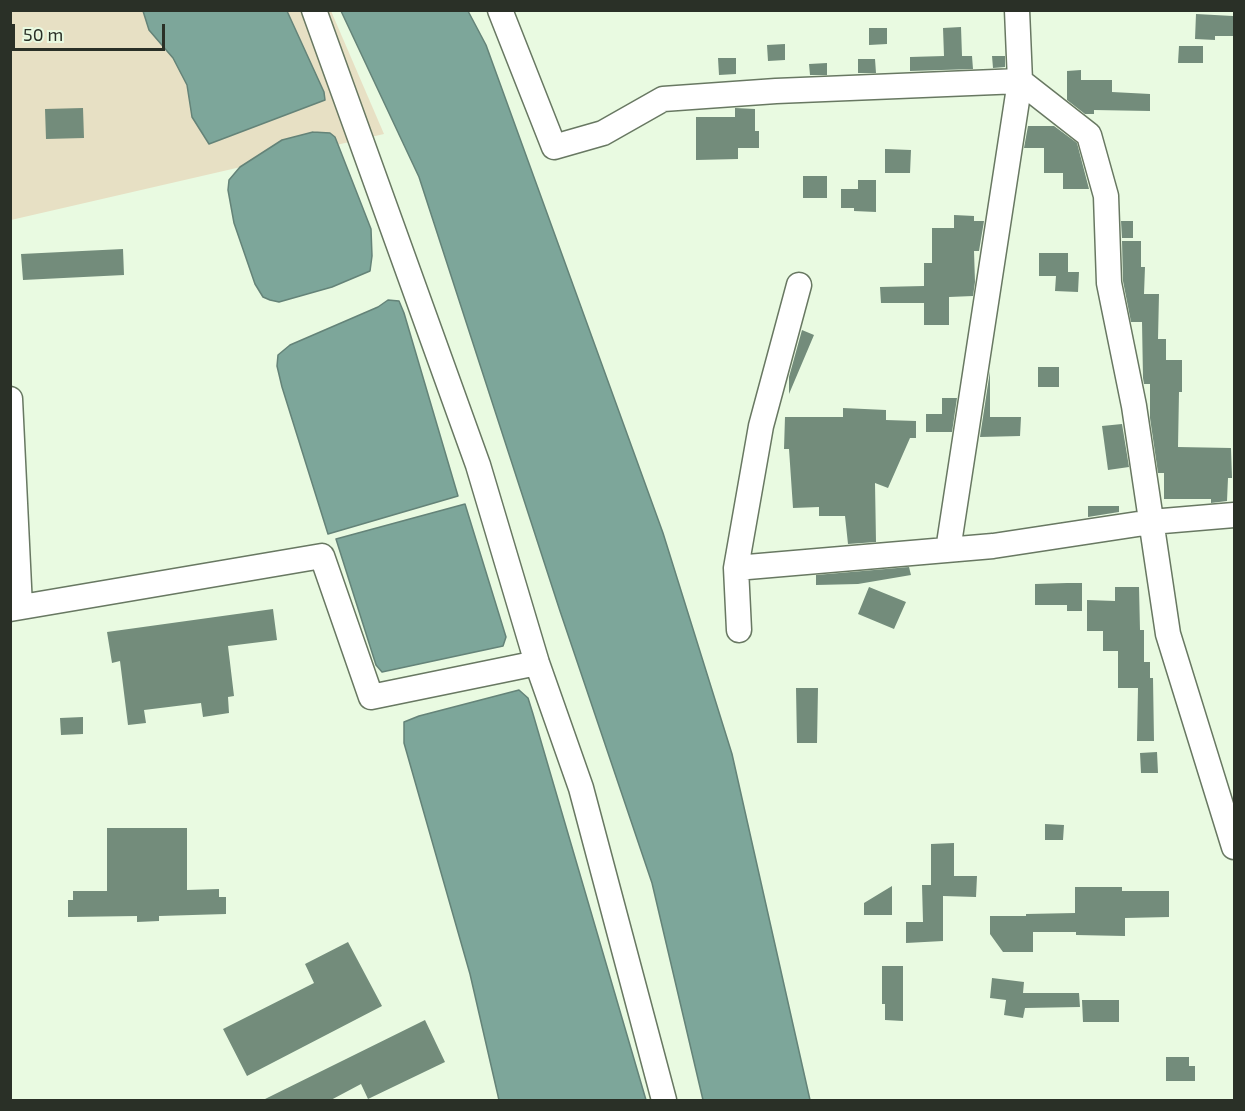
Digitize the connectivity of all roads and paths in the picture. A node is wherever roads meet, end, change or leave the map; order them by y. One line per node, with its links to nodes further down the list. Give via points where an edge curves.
1 (314, 10): 13 (street, via 478,465)
2 (500, 10): 4 (street, via 554,147 603,133 663,99)
3 (1017, 10): 4 (street)
4 (1020, 81): 8 (street, via 1089,135 1106,196 1109,283 1134,406); 9 (street)
5 (799, 285): 10 (street, via 761,426)
6 (10, 399): 11 (street)
7 (1234, 515): 8 (street)
8 (1151, 522): 9 (street); 14 (street, via 1168,634)
9 (948, 550): 10 (street)
10 (735, 568): 12 (street)
11 (15, 608): 13 (street, via 321,556 371,697)
12 (739, 630)
13 (537, 663): 15 (street, via 581,788)
14 (1234, 847)
15 (664, 1101)

